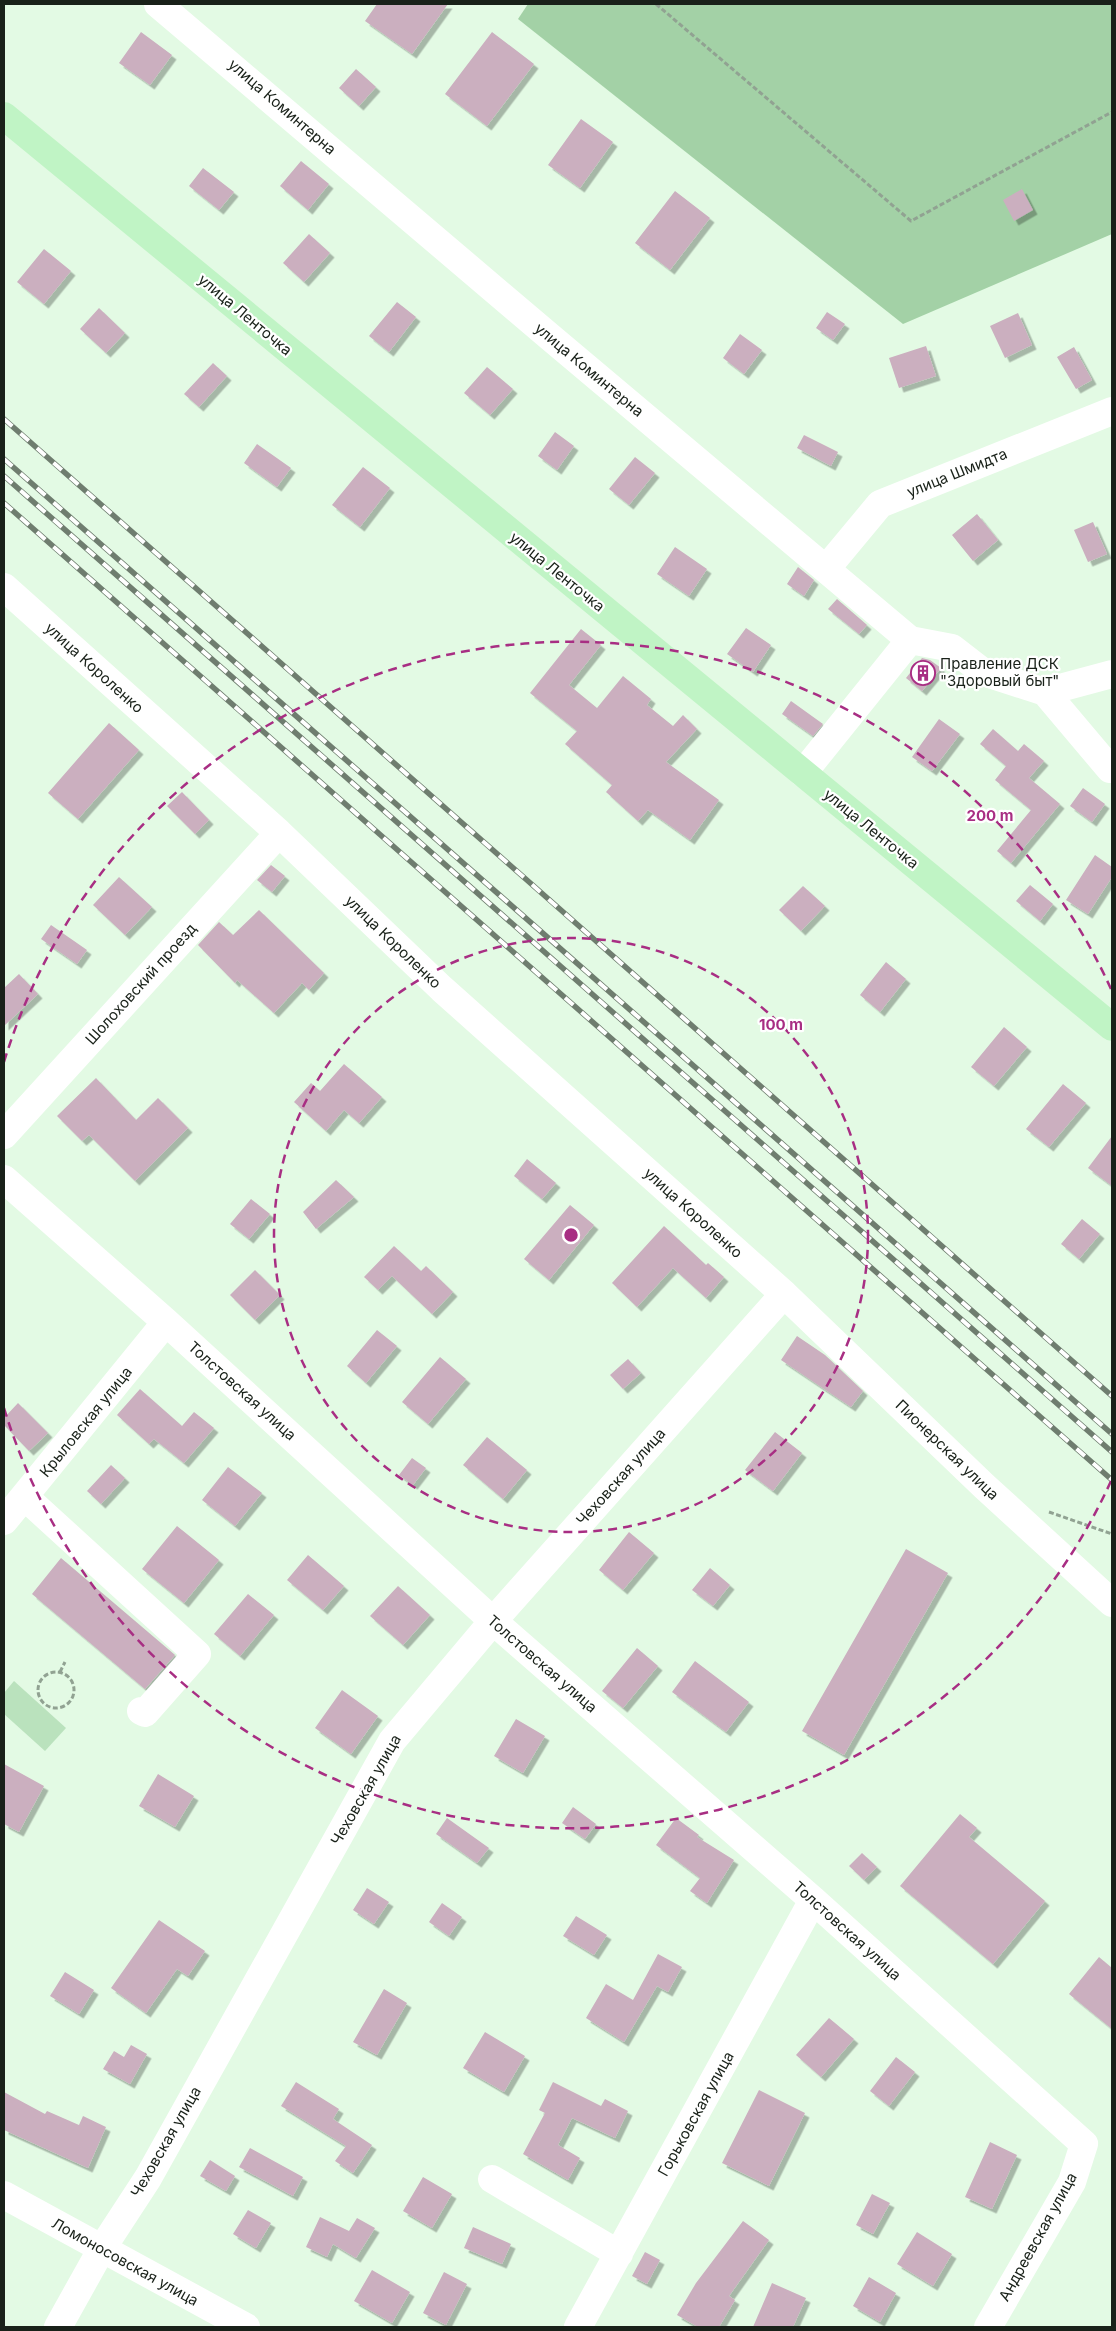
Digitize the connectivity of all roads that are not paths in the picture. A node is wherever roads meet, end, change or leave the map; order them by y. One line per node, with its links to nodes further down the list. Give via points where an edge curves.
1 (158, 4): 4 (street, улица Коминтерна)
2 (4, 116): 10 (main road, улица Ленточка)
3 (1112, 411): 4 (street, улица Шмидта, via 880,504)
4 (826, 569): 6 (street, улица Коминтерна)
5 (4, 587): 11 (street, улица Короленко)
6 (910, 640): 8 (street, улица Коминтерна, via 952,648 983,672); 10 (street)
7 (1112, 674): 8 (street)
8 (1045, 692): 9 (street)
9 (1110, 769)
10 (803, 773): 12 (main road, улица Ленточка)
11 (279, 833): 13 (street, Шолоховский проезд); 15 (street, улица Короленко, via 442,989)
12 (1112, 1027)
13 (4, 1135)
14 (4, 1179): 16 (street, Толстовская улица)
15 (784, 1294): 19 (street, Пионерская улица); 20 (street, Чеховская улица)
16 (166, 1322): 17 (street, Крыловская улица); 20 (street, Толстовская улица)
17 (25, 1497): 18 (street, Крыловская улица); 21 (street, via 197,1654 145,1713)
18 (5, 1531)
19 (1112, 1604)
20 (493, 1621): 22 (street, Толстовская улица); 26 (street, Чеховская улица, via 392,1741 148,2178)
21 (141, 1711)
22 (813, 1900): 23 (street, Толстовская улица); 27 (street, Горьковская улица)
23 (1084, 2144): 31 (street, Андреевская улица, via 1072,2182)
24 (492, 2178): 27 (street)
25 (4, 2195): 26 (street, Ломоносовская улица)
26 (100, 2250): 28 (street, Чеховская улица); 29 (street, Ломоносовская улица)
27 (618, 2254): 30 (street, Горьковская улица)
28 (58, 2327)
29 (246, 2327)
30 (578, 2327)
31 (988, 2327)

